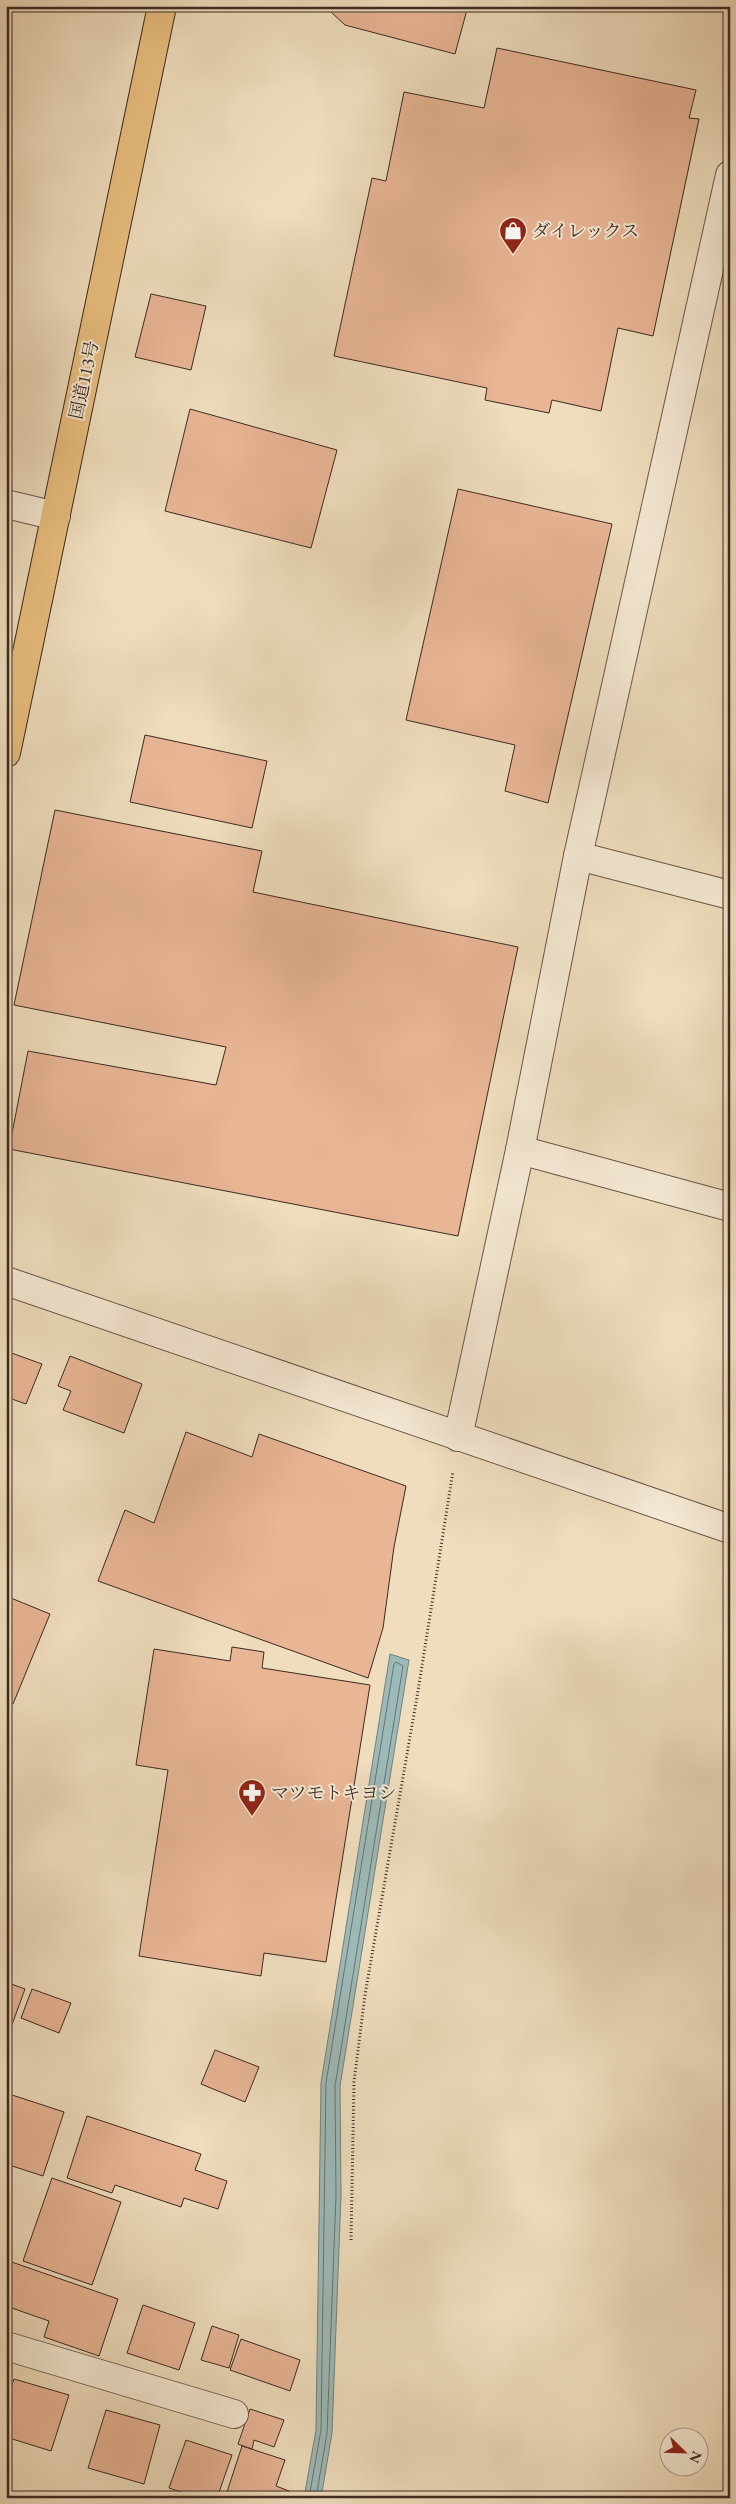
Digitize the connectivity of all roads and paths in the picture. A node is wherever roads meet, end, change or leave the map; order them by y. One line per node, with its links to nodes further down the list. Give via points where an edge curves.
1 (162, 6): 4 (highway, 国道113号)
2 (729, 183): 6 (street)
3 (6, 504): 4 (street)
4 (56, 516): 5 (highway, 国道113号)
5 (6, 753)
6 (578, 856): 7 (street); 8 (street)
7 (730, 895)
8 (520, 1150): 9 (street); 11 (street)
9 (730, 1207)
10 (6, 1281): 11 (street)
11 (458, 1437): 12 (street); 13 (path, via 365,1995 354,2082)
12 (730, 1529)
13 (350, 2240)
14 (6, 2346): 15 (street)
15 (234, 2414)

